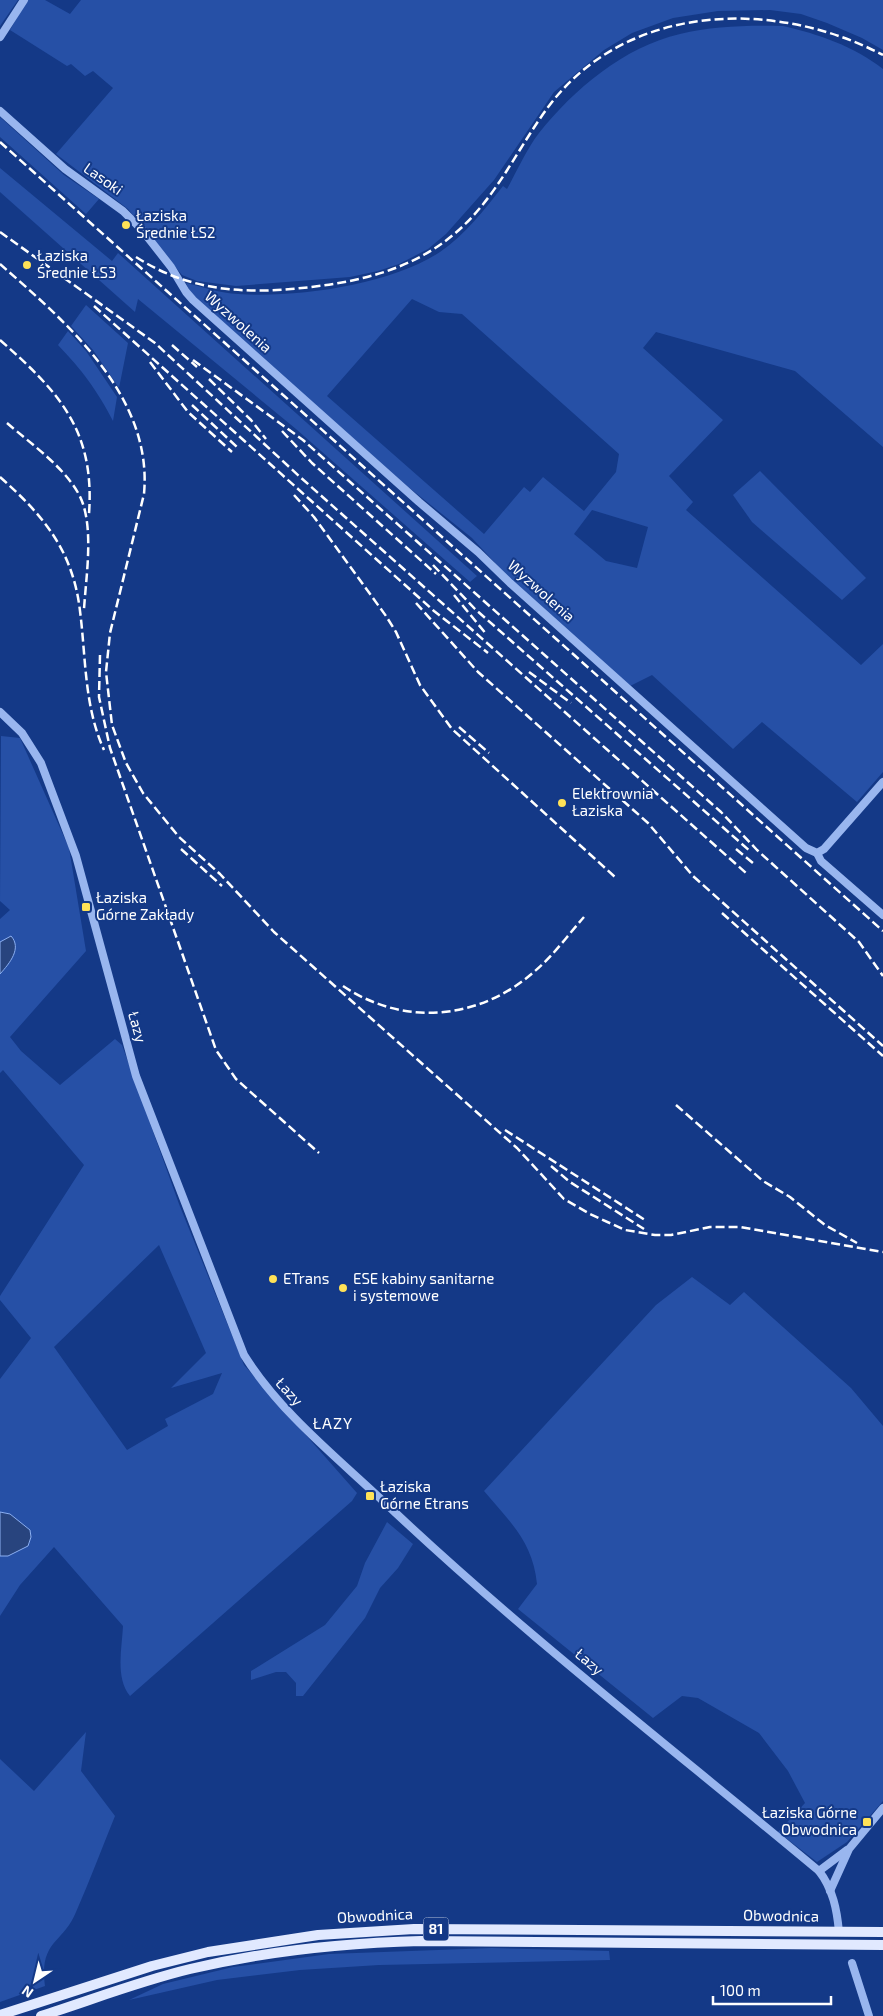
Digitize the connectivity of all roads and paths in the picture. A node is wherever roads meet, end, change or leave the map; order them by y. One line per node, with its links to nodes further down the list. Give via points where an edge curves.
1 (24, 0): 2 (street)
2 (0, 37)
3 (0, 111): 4 (street, Lasoki, via 65,169 123,210)
4 (180, 279): 7 (street, Wyzwolenia, via 193,300 806,848)
5 (0, 712): 11 (street, Łazy, via 22,733 42,763 76,856 136,1076 244,1355 260,1380 304,1427 489,1597)
6 (883, 782): 7 (street)
7 (817, 853): 8 (street, Wyzwolenia, via 821,861)
8 (883, 915)
9 (883, 1808): 10 (street)
10 (849, 1849): 11 (street); 12 (street)
11 (819, 1871): 12 (street, Łazy)
12 (830, 1891): 13 (street, Łazy)
13 (839, 1932): 14 (main road, Obwodnica / 81); 17 (main road, Obwodnica / 81, via 422,1928 318,1935 208,1952 152,1966)
14 (883, 1932)
15 (883, 1945): 18 (main road, Obwodnica / 81, via 421,1941 354,1944 279,1952 189,1969)
16 (852, 1963): 19 (street)
17 (0, 2015)
18 (46, 2015)
19 (869, 2016)

